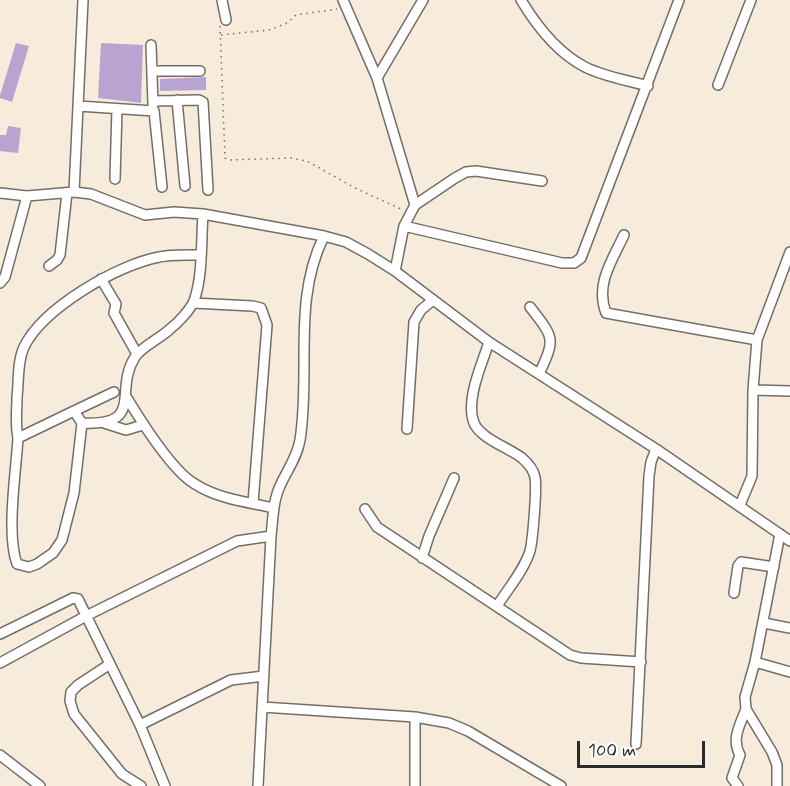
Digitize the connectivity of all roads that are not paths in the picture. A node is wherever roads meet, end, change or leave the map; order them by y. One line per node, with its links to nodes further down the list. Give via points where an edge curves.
1 (82, 0): 16 (street)
2 (222, 0): 8 (street)
3 (423, 0): 12 (street)
4 (521, 0): 14 (street, via 534,21 584,66)
5 (752, 0): 13 (street)
6 (678, 1): 14 (street)
7 (345, 4): 12 (street)
8 (223, 22)
9 (151, 45): 10 (street)
10 (152, 71): 11 (street); 17 (street)
11 (200, 72)
12 (377, 78): 27 (street)
13 (718, 85)
14 (648, 86): 29 (street, via 586,247 574,263)
15 (177, 100): 17 (street); 21 (street); 23 (street, via 203,102)
16 (78, 106): 18 (street); 25 (street)
17 (153, 106): 18 (street); 22 (street)
18 (117, 109): 19 (street)
19 (115, 179)
20 (542, 181): 27 (street, via 466,172)
21 (185, 186)
22 (162, 187)
23 (208, 190)
24 (0, 193): 26 (street)
25 (71, 193): 26 (street); 28 (street, via 109,199 145,215); 34 (street, via 60,255)
26 (27, 196): 37 (street)
27 (412, 209): 29 (street)
28 (203, 214): 31 (street); 33 (street)
29 (404, 226): 35 (street)
30 (624, 235): 41 (street, via 602,284 606,313)
31 (324, 236): 35 (street, via 353,246); 59 (street, via 307,284 305,402 300,439)
32 (790, 252): 41 (street)
33 (200, 255): 36 (street, via 159,257); 39 (street)
34 (49, 266)
35 (394, 272): 38 (street)
36 (101, 279): 43 (street); 54 (street, via 46,318 24,348)
37 (0, 283)
38 (433, 300): 42 (street); 53 (street, via 414,322)
39 (193, 303): 43 (street, via 172,328); 57 (street, via 261,308 267,325)
40 (531, 307): 44 (street, via 551,338)
41 (757, 340): 45 (street)
42 (489, 342): 44 (street); 67 (street, via 474,388 474,423 481,432 522,458 535,477 530,551)
43 (137, 354): 48 (street, via 128,369)
44 (539, 374): 55 (street)
45 (753, 390): 46 (street); 58 (street, via 752,476)
46 (790, 391)
47 (114, 393): 49 (street)
48 (127, 398): 51 (street, via 114,420); 52 (street)
49 (74, 411): 50 (street); 54 (street)
50 (82, 423): 51 (street); 54 (street, via 74,493 62,540 53,553 28,567 17,564 12,536)
51 (104, 423): 52 (street, via 126,430)
52 (143, 424): 57 (street, via 194,484)
53 (406, 429)
54 (18, 438)
55 (656, 449): 58 (street); 72 (street, via 649,476)
56 (454, 478): 64 (street)
57 (253, 504): 59 (street)
58 (740, 505): 61 (street)
59 (274, 508): 62 (street)
60 (365, 509): 64 (street, via 378,527)
61 (780, 534): 63 (street); 65 (street)
62 (272, 536): 68 (street, via 237,541); 77 (street)
63 (790, 541)
64 (422, 558): 67 (street)
65 (774, 567): 66 (street, via 741,562); 69 (street)
66 (734, 593)
67 (497, 606): 72 (street, via 570,655)
68 (86, 616): 71 (street, via 78,599 73,598); 74 (street); 75 (street)
69 (764, 623): 70 (street); 73 (street)
70 (790, 628)
71 (0, 634)
72 (640, 662): 82 (street)
73 (755, 662): 76 (street); 79 (street, via 744,697)
74 (0, 663)
75 (110, 664): 81 (street); 86 (street, via 70,692 70,701 74,714 122,774)
76 (790, 672)
77 (264, 676): 78 (street); 81 (street, via 231,680)
78 (262, 707): 80 (street); 88 (street)
79 (746, 709): 91 (street, via 735,738 740,755 732,778); 92 (street, via 772,752 777,765)
80 (415, 717): 84 (street, via 468,731); 89 (street)
81 (140, 725): 87 (street)
82 (636, 744)
83 (0, 755): 85 (street)
84 (546, 782): 90 (street)
85 (40, 786)
86 (141, 786)
87 (165, 786)
88 (258, 786)
89 (415, 786)
90 (561, 786)
91 (738, 786)
92 (777, 786)

